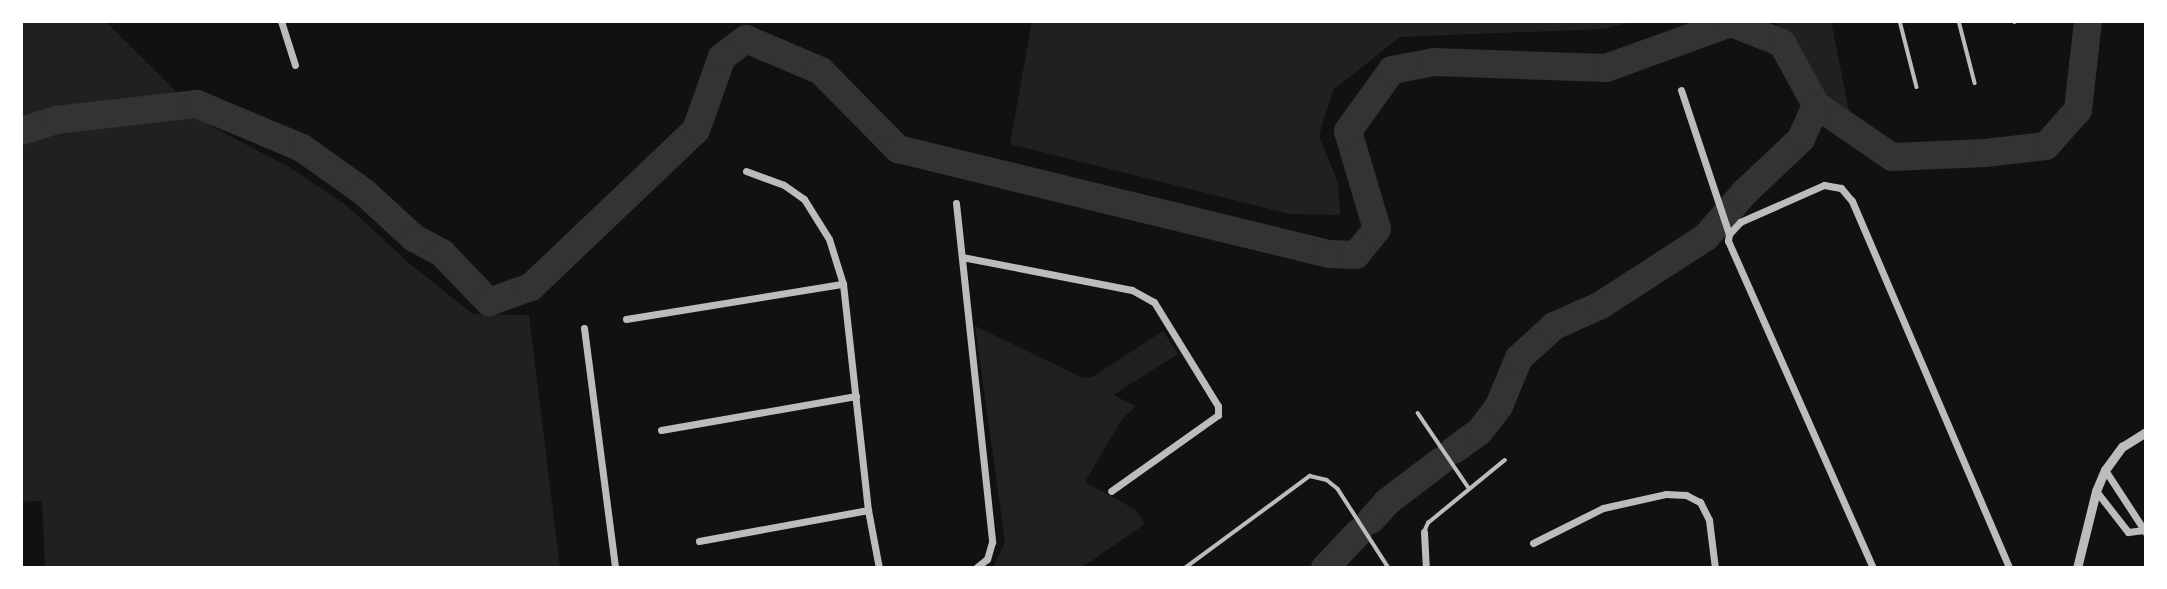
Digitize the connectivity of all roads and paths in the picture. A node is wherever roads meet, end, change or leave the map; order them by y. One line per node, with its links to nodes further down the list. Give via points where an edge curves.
1 (281, 21): 4 (street)
2 (1900, 21): 6 (lane)
3 (1959, 21): 5 (lane)
4 (295, 65)
5 (1975, 83)
6 (1917, 87)
7 (1681, 90): 10 (street)
8 (746, 171): 12 (street, via 784,185 804,199 829,239)
9 (956, 203): 11 (street)
10 (1727, 230): 36 (street, via 1729,248); 37 (street, via 1824,185 1840,188 1852,201)
11 (962, 257): 22 (street, via 1132,290 1154,302 1218,407 1218,415); 31 (street, via 992,542 987,559)
12 (843, 284): 13 (street); 15 (street)
13 (626, 319)
14 (584, 328): 29 (street)
15 (856, 396): 17 (street); 24 (street)
16 (1418, 413): 21 (lane)
17 (661, 430)
18 (2146, 432): 20 (street, via 2122,447)
19 (1505, 460): 21 (lane)
20 (2105, 470): 23 (street); 26 (street)
21 (1469, 488): 25 (lane, via 1427,523)
22 (1111, 491)
23 (2096, 491): 26 (street, via 2128,532); 38 (street)
24 (868, 510): 27 (street); 30 (street)
25 (1423, 532): 34 (street)
26 (2145, 532)
27 (699, 541)
28 (1533, 543): 35 (street, via 1603,508 1666,494 1686,495 1700,502 1709,520)
29 (615, 568)
30 (879, 568)
31 (976, 568)
32 (1185, 568): 33 (lane, via 1310,476 1327,480 1338,489)
33 (1389, 568)
34 (1426, 568)
35 (1715, 568)
36 (1873, 568)
37 (2009, 568)
38 (2077, 568)

